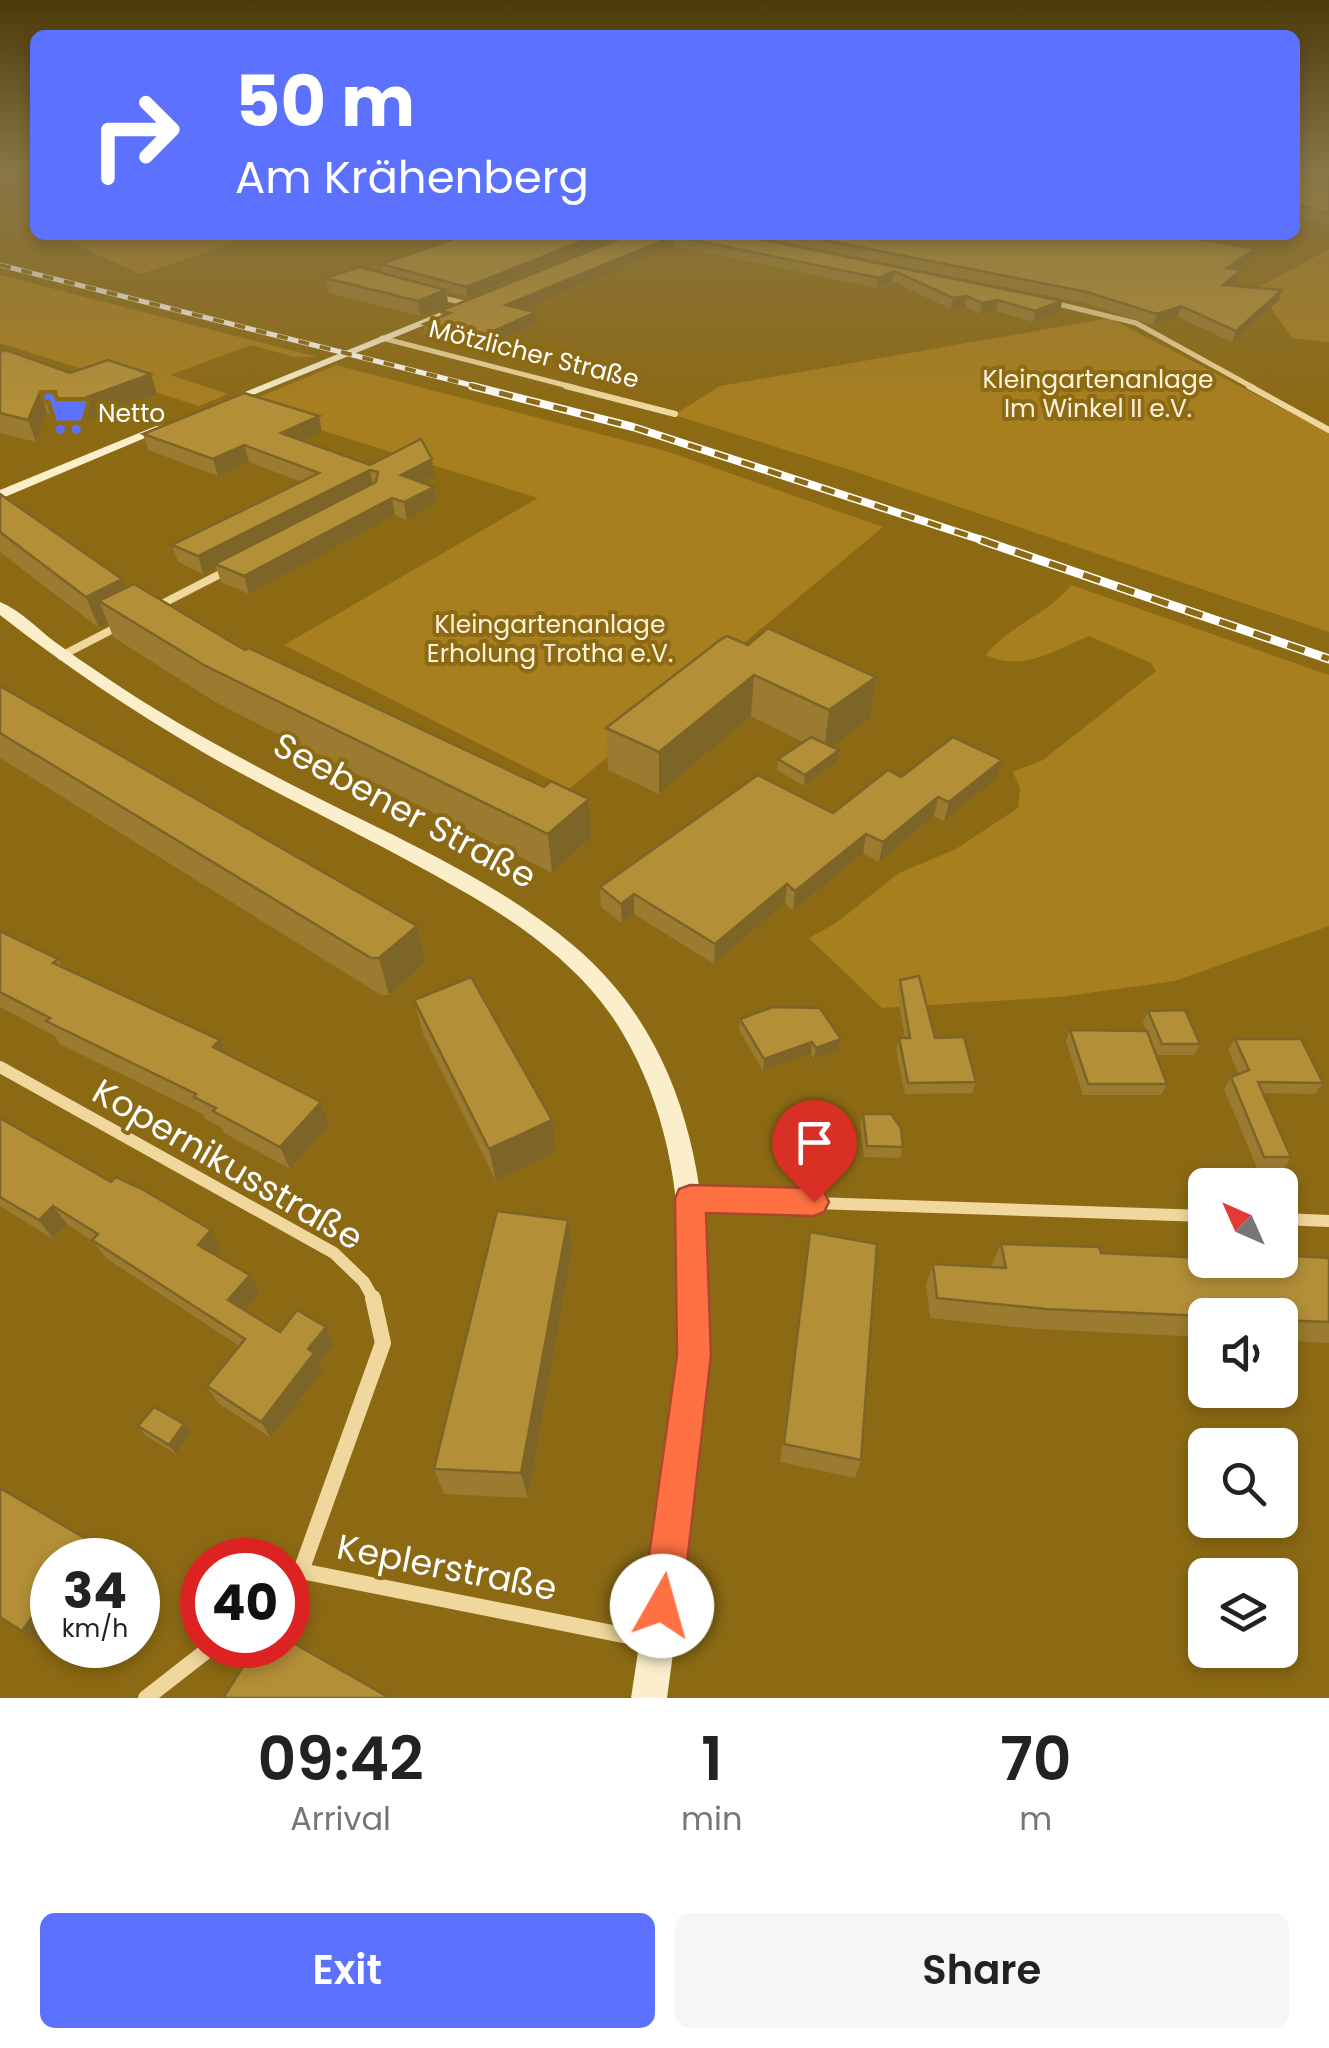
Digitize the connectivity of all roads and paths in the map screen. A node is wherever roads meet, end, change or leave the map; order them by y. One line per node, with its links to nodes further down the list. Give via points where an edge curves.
1 (434, 296): 4 (street)
2 (485, 297): 4 (street, Mötzlicher Straße)
3 (1041, 300): 9 (street, via 1136,323)
4 (468, 304): 5 (street, Mötzlicher Straße)
5 (382, 338): 6 (street, Mötzlicher Straße); 7 (street, Mötzlicher Straße)
6 (208, 410)
7 (675, 414)
8 (174, 423): 10 (street)
9 (1329, 430)
10 (0, 494)
11 (246, 561): 13 (street)
12 (0, 606): 15 (street, Seebener Straße)
13 (142, 614)
14 (127, 622): 15 (street)
15 (60, 657): 17 (street, Seebener Straße, via 224,758 531,923 579,964 631,1026 667,1099)
16 (0, 1067): 21 (street, Kopernikusstraße, via 334,1253 364,1281 380,1307 384,1342)
17 (690, 1199): 18 (street); 23 (street, Seebener Straße, via 694,1355)
18 (1188, 1215)
19 (1298, 1219): 20 (street)
20 (1329, 1220)
21 (309, 1538)
22 (310, 1580): 23 (street, Keplerstraße)
23 (657, 1642): 26 (street, Seebener Straße)
24 (184, 1668): 25 (street)
25 (146, 1698)
26 (649, 1698)

